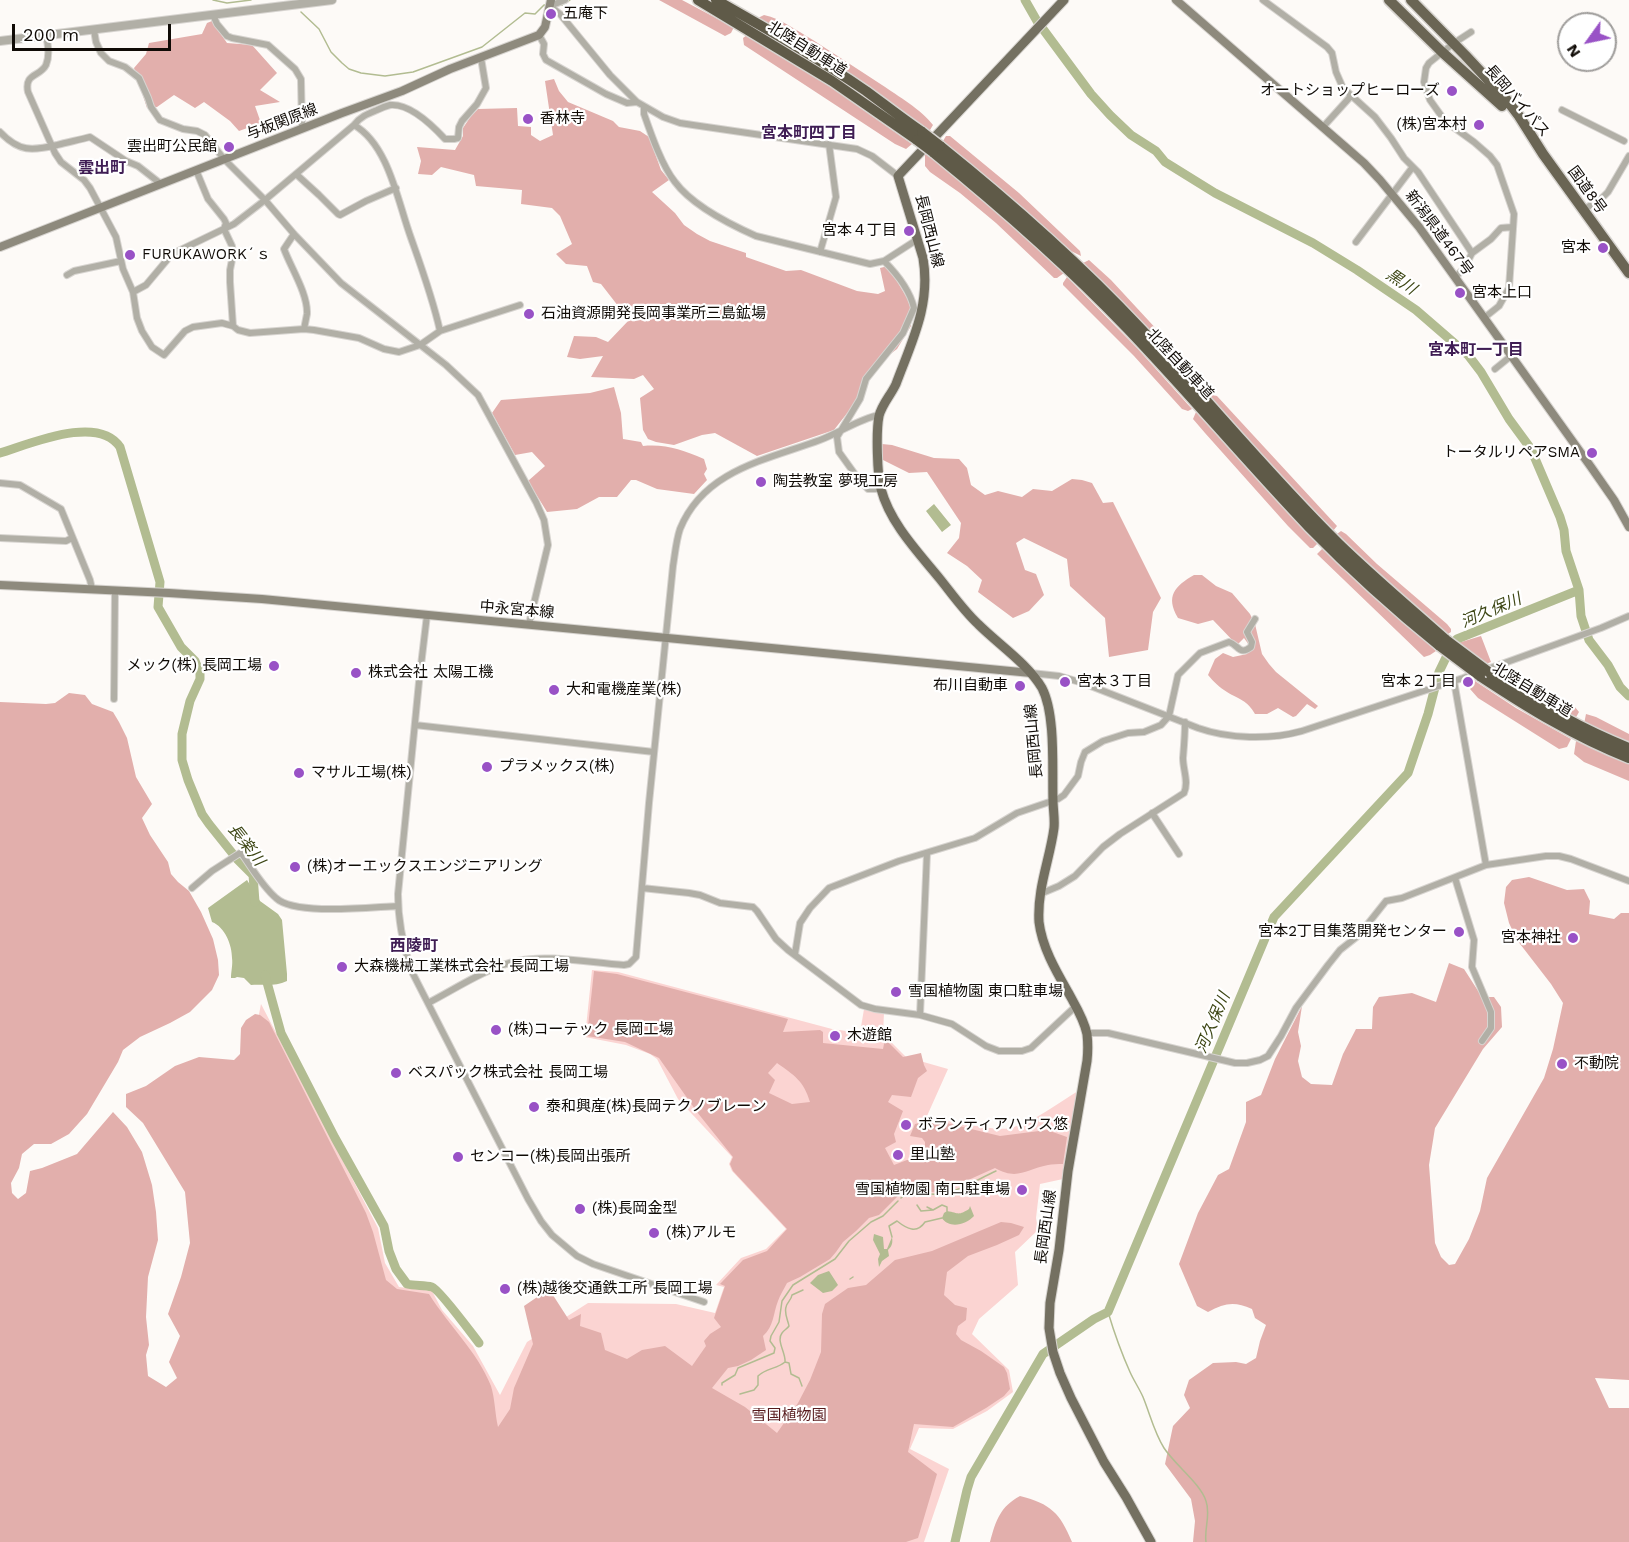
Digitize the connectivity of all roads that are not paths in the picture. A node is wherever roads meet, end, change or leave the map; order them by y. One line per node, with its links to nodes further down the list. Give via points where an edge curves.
1 (332, 0): 13 (street)
2 (565, 0): 12 (street)
3 (698, 0): 14 (highway, 北陸自動車道)
4 (716, 0): 14 (highway, 北陸自動車道)
5 (1064, 0): 40 (main road)
6 (1176, 0): 28 (main road, 新潟県道467号)
7 (1263, 0): 23 (street, via 1327,47 1335,72)
8 (1389, 0): 21 (highway)
9 (1401, 0): 21 (highway, 長岡バイパス)
10 (1411, 0): 15 (highway, 長岡バイパス)
11 (1416, 0): 15 (highway)
12 (551, 3): 19 (main road); 24 (street)
13 (213, 15): 16 (street); 29 (street, via 227,36 268,45 295,69 301,79)
14 (737, 18): 86 (highway, 北陸自動車道, bridge, via 865,91 1006,200 1142,330 1337,541 1443,643)
15 (1434, 24): 21 (highway, 長岡バイパス)
16 (94, 30): 18 (street); 36 (street, via 104,57 139,78 160,120 205,135)
17 (1471, 32): 21 (street)
18 (46, 35): 20 (street); 33 (street, via 46,64 30,78 27,87)
19 (539, 35): 22 (main road, 与板関原線); 24 (street, via 546,60 606,94 627,103)
20 (0, 41)
21 (1448, 47): 34 (highway, 長岡バイパス); 34 (highway, 長岡バイパス, via 1506,99); 47 (street, via 1426,68 1425,90 1445,121 1497,165 1514,214)
22 (482, 58): 27 (street, via 486,88 462,121 458,138 445,139 423,118 396,105 369,113); 29 (main road, 与板関原線)
23 (1351, 96): 28 (street); 37 (street, via 1375,117)
24 (637, 102): 25 (street)
25 (644, 107): 32 (street, via 680,123); 53 (street, via 667,170 687,195 756,236)
26 (1562, 110): 31 (street)
27 (354, 125): 39 (street); 42 (street, via 375,145)
28 (1323, 127): 43 (main road, 新潟県道467号)
29 (302, 128): 36 (main road, 与板関原線)
30 (0, 132): 33 (street, via 25,149)
31 (1623, 141)
32 (829, 144): 40 (street, via 857,149); 53 (street, via 836,197)
33 (52, 146): 41 (street, via 90,137); 46 (street, via 61,162 84,180)
34 (1543, 154): 45 (highway, 国道8号)
35 (1629, 156): 45 (street, via 1608,192 1601,199)
36 (224, 159): 38 (main road, 与板関原線); 44 (street)
37 (1412, 168): 43 (street); 54 (street)
38 (196, 170): 41 (main road, 与板関原線); 48 (street, via 208,200 226,223)
39 (296, 174): 42 (street, via 340,215); 44 (street)
40 (898, 176): 50 (main road, 長岡西山線)
41 (161, 184): 46 (main road, 与板関原線)
42 (396, 188): 65 (street)
43 (1392, 193): 51 (street); 59 (main road, 新潟県道467号)
44 (265, 200): 48 (street); 49 (street)
45 (1580, 206): 57 (highway, 国道8号)
46 (99, 208): 52 (main road, 与板関原線); 55 (street, via 116,237)
47 (1513, 227): 54 (street, via 1501,228); 62 (street, via 1509,288 1499,306)
48 (224, 229): 60 (street, via 172,254 146,285); 63 (street, via 233,251)
49 (294, 234): 64 (street, via 284,249 305,301); 66 (street, via 341,283)
50 (918, 238): 56 (street); 69 (main road, 長岡西山線, via 925,271 923,308 895,385)
51 (1356, 242)
52 (0, 247)
53 (820, 252): 56 (street, via 870,264)
54 (1472, 253): 59 (street)
55 (121, 261): 58 (street); 60 (street)
56 (884, 261): 70 (street, via 909,294 914,308 903,333 866,379 860,399)
57 (1629, 273)
58 (67, 275)
59 (1455, 277): 62 (main road, 新潟県道467号)
60 (133, 292): 63 (street, via 142,331 152,347 164,355 193,327 222,323)
61 (520, 304): 65 (street)
62 (1484, 318): 67 (main road, 新潟県道467号)
63 (233, 326): 64 (street, via 250,333)
64 (304, 329): 66 (street, via 359,338 391,351)
65 (440, 331): 66 (street)
66 (420, 345): 83 (street, via 478,395 543,514 548,545)
67 (1511, 356): 68 (street); 73 (main road, 新潟県道467号)
68 (1495, 369)
69 (879, 416): 70 (street); 72 (main road, 長岡西山線)
70 (838, 433): 72 (street, via 839,452 857,477 868,489); 84 (street, via 736,471 710,488 691,508 678,536)
71 (0, 483): 76 (street, via 20,485 61,509)
72 (881, 489): 85 (main road, 長岡西山線, via 903,531 966,611)
73 (1627, 517): 74 (main road, 新潟県道467号)
74 (1629, 527)
75 (0, 538): 76 (street)
76 (72, 538): 78 (street)
77 (0, 585): 78 (main road, 中永宮本線)
78 (92, 589): 79 (main road, 中永宮本線)
79 (115, 590): 80 (main road, 中永宮本線); 88 (street)
80 (427, 615): 83 (main road, 中永宮本線); 91 (street)
81 (1629, 616): 87 (street)
82 (1255, 620): 89 (street, via 1247,632 1252,642 1247,650 1229,642 1194,657 1178,675)
83 (529, 624): 84 (main road, 中永宮本線)
84 (666, 637): 85 (main road, 中永宮本線); 93 (street)
85 (1031, 673): 89 (street, via 1070,679); 95 (main road, 長岡西山線, via 1043,690 1048,709)
86 (1485, 674): 92 (highway, 北陸自動車道, via 1591,732); 94 (highway, 北陸自動車道, via 1539,714)
87 (1454, 681): 90 (street, via 1280,737 1217,734); 99 (street)
88 (114, 699)
89 (1169, 716): 90 (street); 95 (street, via 1156,728 1128,733 1090,748 1083,756 1074,783 1064,795)
90 (1185, 722): 96 (street, via 1185,793)
91 (415, 724): 93 (street); 105 (street)
92 (1629, 748)
93 (654, 752): 103 (street)
94 (1629, 758)
95 (1053, 800): 97 (street, via 1017,813 975,838); 104 (main road, 長岡西山線, via 1054,827)
96 (1152, 813): 98 (street); 104 (street, via 1102,847 1075,876)
97 (927, 853): 106 (street, via 829,888 800,922); 109 (street)
98 (1179, 854)
99 (1486, 865): 100 (street); 101 (street, via 1560,856)
100 (1455, 878): 110 (street, via 1386,902 1328,965 1296,1008 1268,1056 1260,1060 1235,1063 1108,1033); 111 (street, via 1474,940 1472,967 1491,1012 1491,1028)
101 (1629, 881)
102 (192, 888): 105 (street, via 240,853 275,897 288,905 319,909)
103 (642, 888): 106 (street, via 689,893 720,903 753,907 776,939); 107 (street, via 636,957 629,964 550,958 517,961 493,969)
104 (1040, 894): 108 (main road, 長岡西山線, via 1039,922 1047,951)
105 (398, 906): 107 (street, via 405,953)
106 (795, 954): 109 (street, via 861,1005)
107 (428, 1003): 112 (street, via 528,1199 552,1235 593,1264)
108 (1076, 1006): 109 (street, via 1031,1048 1022,1051 999,1052 952,1024); 110 (main road, 長岡西山線)
109 (920, 1015)
110 (1087, 1033): 113 (main road, 長岡西山線, via 1087,1061 1068,1171 1049,1328 1071,1398)
111 (1482, 1041)
112 (704, 1302)
113 (1150, 1542)

